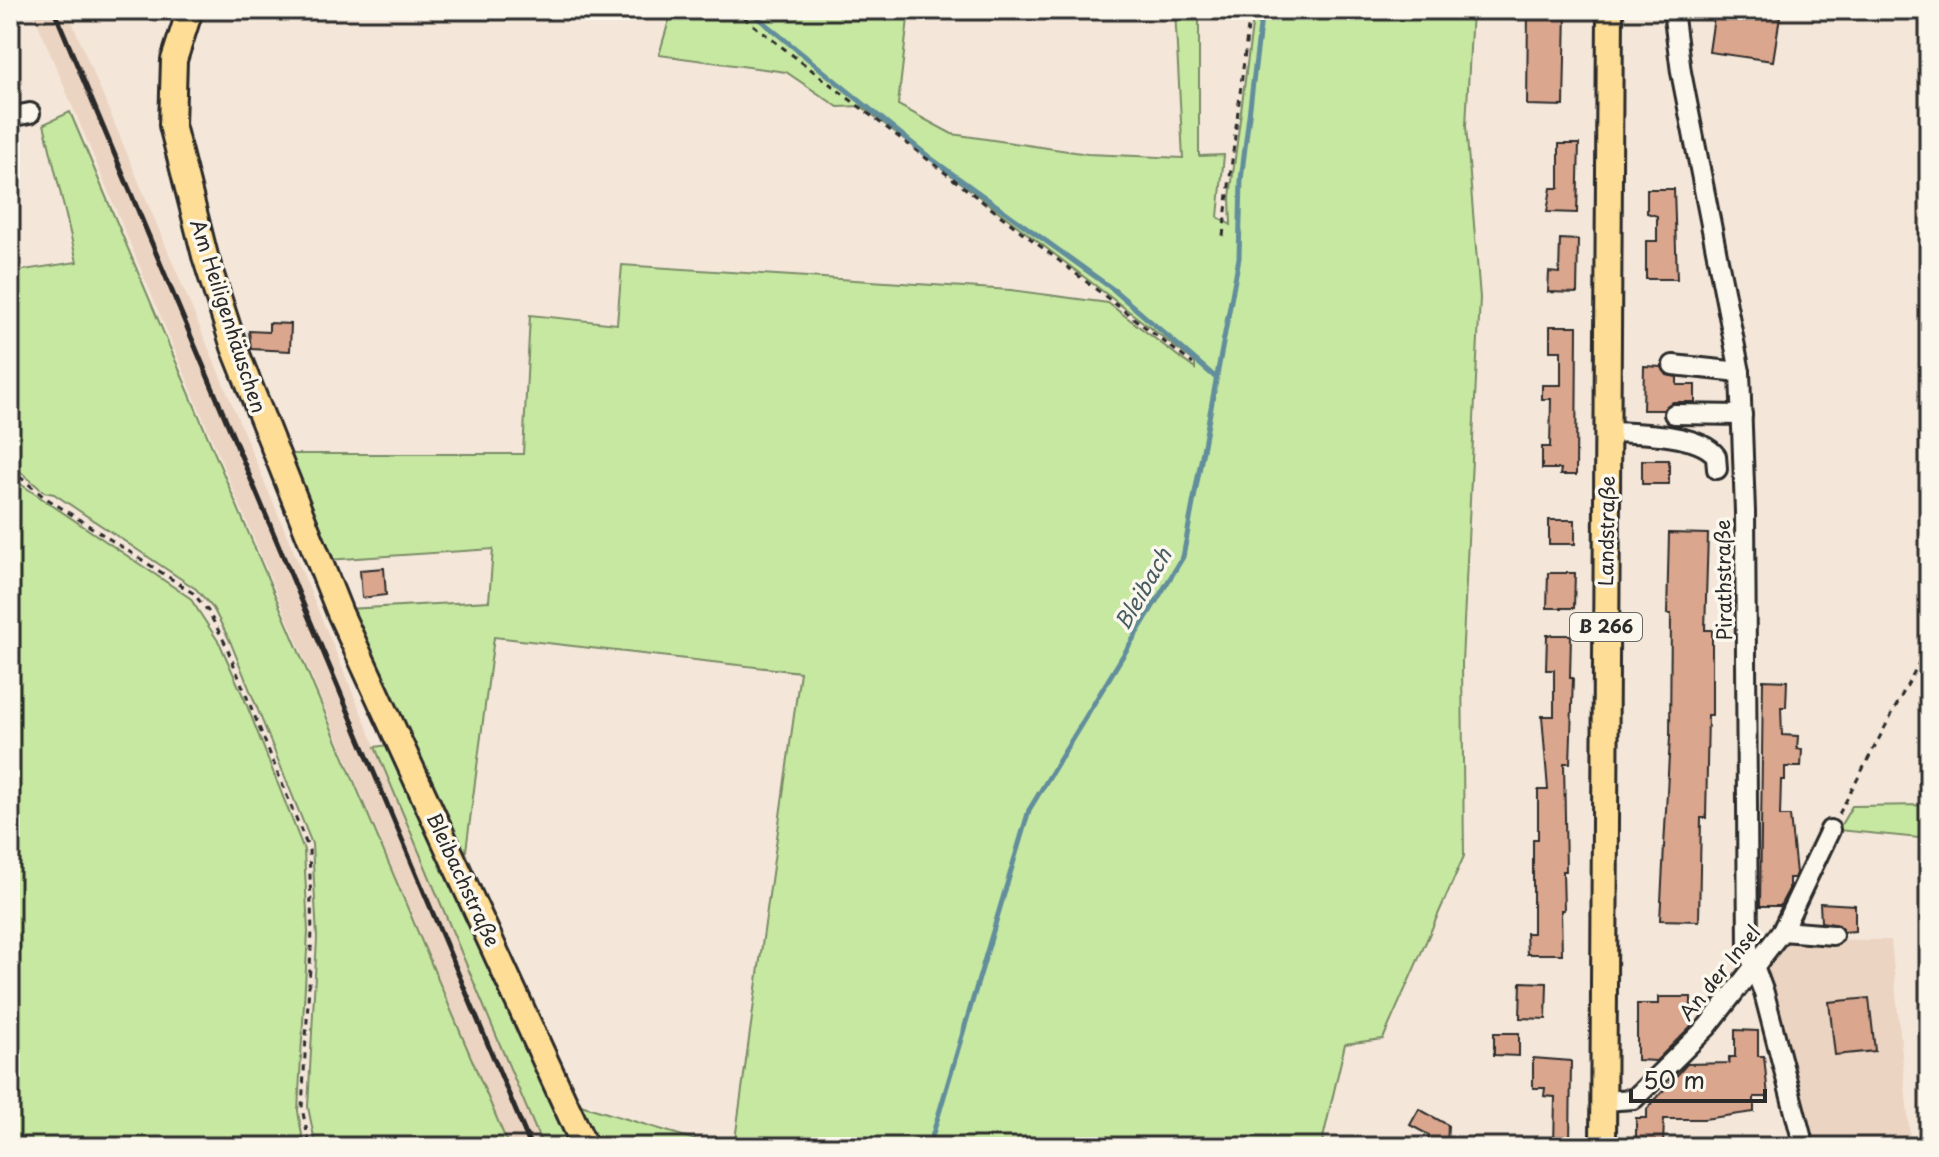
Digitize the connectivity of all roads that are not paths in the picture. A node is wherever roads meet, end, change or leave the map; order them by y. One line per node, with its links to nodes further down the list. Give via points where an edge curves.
1 (190, 10): 12 (main road, Am Heiligenhäuschen, via 171,88 178,158 234,347)
2 (1610, 10): 10 (main road, Landstraße / B 266)
3 (1673, 10): 7 (street, Pirathstraße)
4 (30, 113): 5 (street)
5 (10, 117)
6 (1673, 365): 7 (street)
7 (1740, 372): 9 (street, Pirathstraße)
8 (1674, 414): 9 (street)
9 (1742, 415): 16 (street, Pirathstraße, via 1748,950)
10 (1608, 432): 11 (street, via 1671,435 1681,442 1700,443 1716,456); 17 (main road, Landstraße / B 266)
11 (1717, 469)
12 (340, 613): 18 (main road, Bleibachstraße)
13 (1830, 830): 14 (street, An der Insel)
14 (1782, 931): 15 (street); 16 (street, An der Insel)
15 (1833, 935)
16 (1753, 968): 17 (street, An der Insel, via 1707,1027 1634,1099); 20 (street, Pirathstraße)
17 (1603, 1101): 19 (main road, Landstraße / B 266)
18 (585, 1147)
19 (1603, 1147)
20 (1804, 1147)

